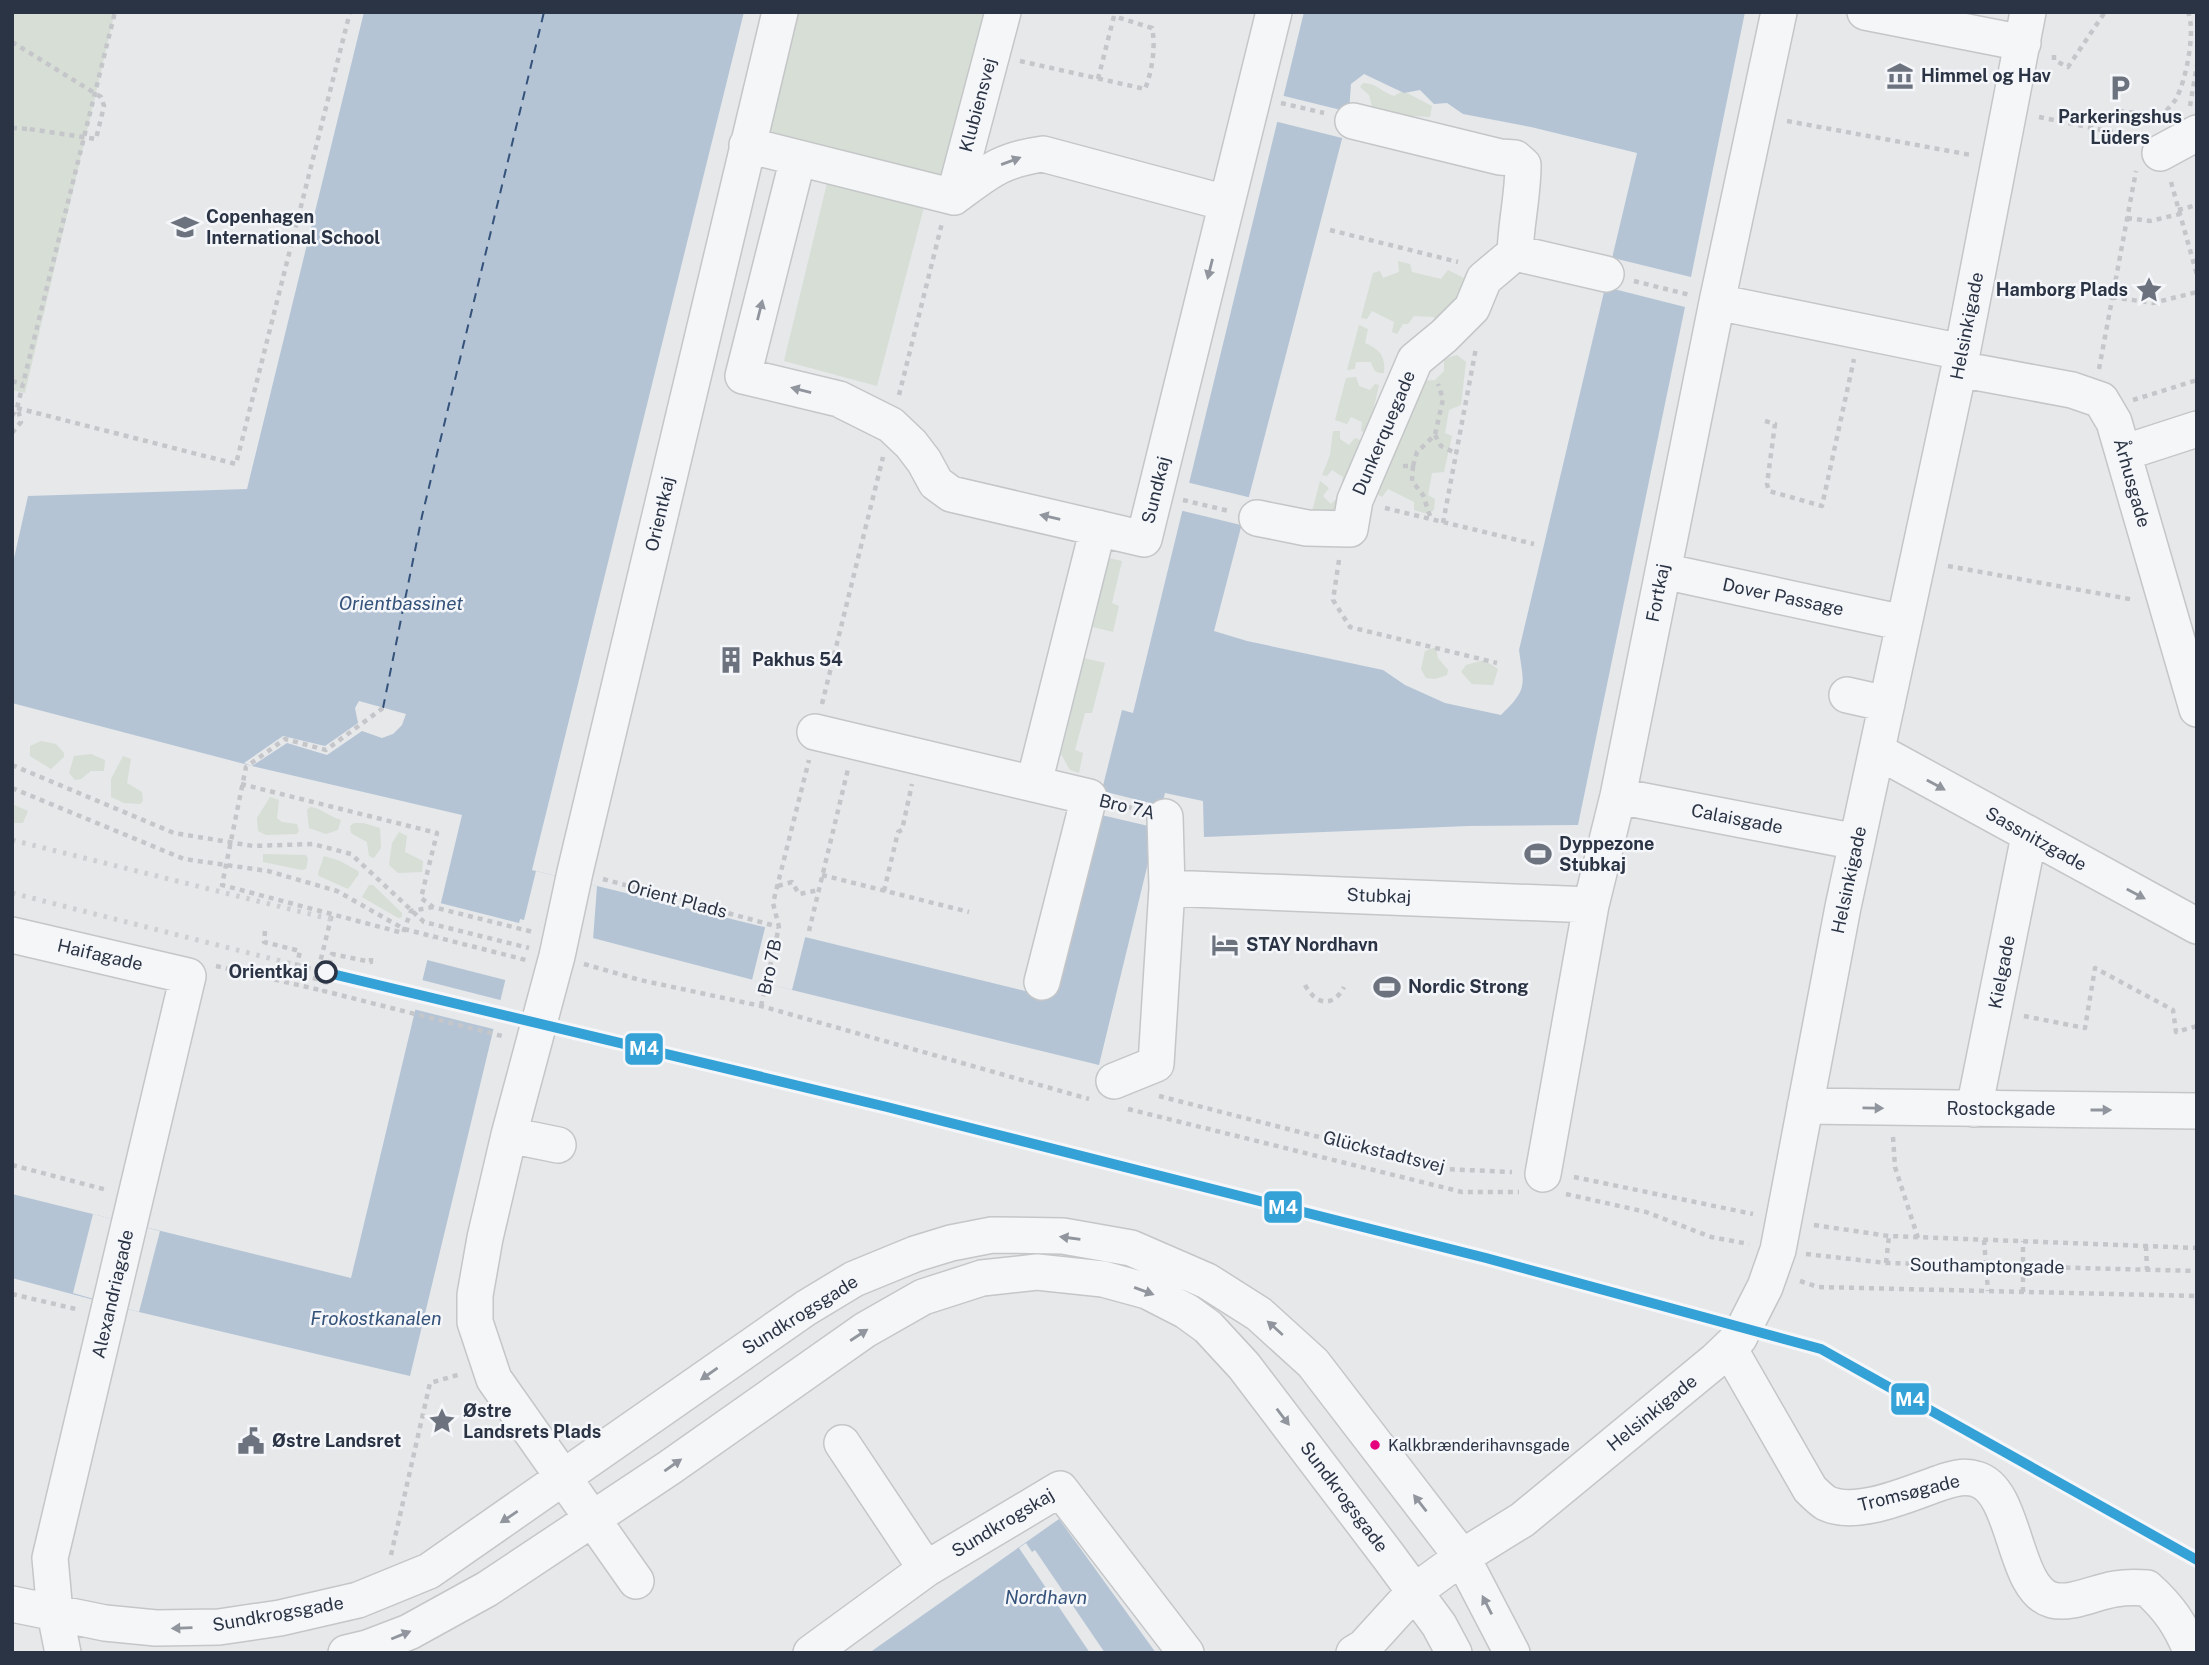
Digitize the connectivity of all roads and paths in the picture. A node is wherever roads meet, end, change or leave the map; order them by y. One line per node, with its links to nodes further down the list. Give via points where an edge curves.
1 (115, 12): 46 (path)
2 (350, 12): 48 (path, via 236,464)
3 (780, 12): 24 (street, Orientkaj)
4 (1003, 12): 13 (street, Klubiensvej)
5 (1274, 12): 17 (street, Sundkaj)
6 (1779, 12): 20 (street, Fortkaj)
7 (1865, 12): 11 (street)
8 (2105, 12): 14 (path, via 2068,67)
9 (2188, 12): 19 (path, via 2191,43 2176,100 2161,116)
10 (1115, 14): 16 (path); 16 (path, via 1152,28 1151,75 1145,89)
11 (2025, 27): 18 (street, Helsinkigade)
12 (12, 42): 23 (path, bridge, via 101,97 104,106 96,139)
13 (991, 55): 16 (path); 28 (street, Klubiensvej)
14 (2054, 60)
15 (2197, 65): 22 (path)
16 (1098, 79)
17 (1253, 96): 21 (path); 29 (street, Sundkaj)
18 (2009, 110): 26 (path, via 2153,141); 27 (street, Helsinkigade)
19 (2119, 111)
20 (1759, 116): 27 (path); 40 (street, Fortkaj)
21 (1353, 121): 34 (street, via 1515,158 1523,165)
22 (2193, 123): 26 (street)
23 (12, 128)
24 (747, 145): 25 (street); 90 (street, Orientkaj)
25 (798, 158): 28 (street); 51 (street, Sundkaj, one-way to 25, via 839,399 743,376)
26 (2149, 159): 31 (path, via 2165,162); 32 (path)
27 (2000, 161): 43 (street, Helsinkigade)
28 (954, 197): 29 (street, one-way to 29, via 994,167 1043,154); 51 (path, Bro 7B, via 939,232)
29 (1226, 203): 63 (street, Sundkaj, one-way to 63, via 1144,539)
30 (2197, 205): 31 (path)
31 (2179, 212): 32 (path, via 2150,220); 36 (path)
32 (2127, 218): 39 (path)
33 (1330, 229): 37 (path, via 1467,264)
34 (1515, 253): 35 (street); 37 (street, Dunkerquegade, via 1484,279)
35 (1606, 274): 40 (path)
36 (2197, 275)
37 (1479, 291): 59 (street, Dunkerquegade, via 1472,308 1415,360)
38 (2197, 292): 39 (path, via 2153,303)
39 (2112, 297): 47 (path)
40 (1717, 302): 41 (street); 66 (street, Fortkaj)
41 (1861, 331): 43 (street); 50 (path, via 1822,506 1769,491 1775,424)
42 (1476, 344): 56 (path)
43 (1960, 361): 47 (street, via 2071,390); 65 (street, Helsinkigade)
44 (2197, 380): 47 (path)
45 (12, 381): 46 (path)
46 (23, 384): 48 (path)
47 (2100, 403): 55 (street, Århusgade, via 2114,422)
48 (17, 408): 49 (path); 53 (path, via 22,422)
49 (12, 416)
50 (1765, 421)
51 (891, 425): 63 (street, Sundkaj, one-way to 51, via 951,494 936,483 911,444); 75 (path, Bro 7B)
52 (2197, 429): 55 (street)
53 (12, 433)
54 (1435, 435): 56 (path, via 1441,446)
55 (2123, 453): 67 (street, Århusgade)
56 (1457, 454): 62 (path)
57 (1413, 466): 61 (path, via 1412,481)
58 (1180, 499): 60 (path)
59 (1352, 515): 60 (street, via 1307,528); 61 (path); 70 (path, via 1333,600 1350,627)
60 (1257, 518)
61 (1432, 520): 62 (path)
62 (1443, 523): 64 (path)
63 (1098, 528): 80 (street)
64 (1534, 544)
65 (1918, 560): 67 (path); 68 (street, Helsinkigade)
66 (1662, 571): 68 (street, Dover Passage); 83 (street, Fortkaj)
67 (2167, 606): 69 (street, Århusgade)
68 (1904, 624): 72 (street, Helsinkigade)
69 (2187, 638): 74 (street, Århusgade)
70 (1497, 663)
71 (1847, 695): 72 (street)
72 (1887, 704): 77 (street, Helsinkigade)
73 (383, 708): 81 (path, via 326,750 285,739 246,767)
74 (2197, 709)
75 (816, 732): 76 (street); 92 (path, Bro 7B)
76 (855, 741): 78 (street); 91 (path)
77 (1877, 751): 86 (street, Sassnitzgade, one-way to 86); 88 (street, Helsinkigade)
78 (918, 756): 80 (street); 95 (path)
79 (12, 765): 87 (path, via 174,833)
80 (1034, 783): 84 (street)
81 (242, 784): 87 (path); 97 (path, via 437,833 421,898)
82 (12, 788): 89 (path, via 184,859)
83 (1618, 796): 88 (street, Calaisgade); 96 (street, Fortkaj)
84 (1088, 797): 85 (path, Bro 7A); 112 (street)
85 (1165, 817): 93 (street)
86 (2029, 836): 101 (street, Sassnitzgade, one-way to 101); 117 (street, Kielgade)
87 (232, 842): 89 (path); 98 (path, via 313,845 351,854)
88 (1857, 842): 121 (street, Helsinkigade)
89 (227, 867): 100 (path, via 222,886); 103 (path, via 268,871 337,891)
90 (575, 872): 102 (path, Orient Plads); 107 (street, Orientkaj)
91 (822, 875): 94 (path); 95 (path)
92 (777, 886): 94 (path, via 792,882 799,894); 102 (path, Bro 7B, via 773,903)
93 (1167, 888): 96 (street, Stubkaj); 120 (street, via 1156,1064)
94 (819, 890): 105 (path)
95 (884, 891): 99 (path)
96 (1591, 905): 128 (street, Fortkaj)
97 (433, 907): 98 (path); 107 (path)
98 (411, 911): 103 (path); 107 (path, via 424,922)
99 (969, 912)
100 (332, 914): 103 (path, via 402,933); 110 (path)
101 (2197, 926)
102 (779, 927): 116 (path, Bro 7B)
103 (407, 929): 107 (path)
104 (265, 931): 110 (path, via 264,942 300,951 295,974)
105 (810, 931)
106 (12, 935): 109 (street, Haifagade)
107 (541, 947): 116 (path, via 639,980); 125 (street, Orientkaj)
108 (372, 958): 111 (path, via 371,962 332,954)
109 (188, 976): 115 (path, via 201,962); 129 (street, Alexandriagade)
110 (316, 979): 111 (path)
111 (326, 981): 115 (path)
112 (1042, 982)
113 (1305, 985): 114 (path, via 1311,996 1321,1001 1340,996)
114 (1344, 987)
115 (324, 991): 119 (path)
116 (761, 1006): 120 (path)
117 (1994, 1010): 118 (path, via 2085,1028 2095,968 2173,1010 2176,1032); 123 (street, Kielgade)
118 (2197, 1026)
119 (507, 1038)
120 (1114, 1097): 128 (path, Glückstadtsvej, via 1140,1092 1444,1169); 128 (path, via 1462,1192)
121 (1805, 1106): 122 (street, Rostockgade, one-way to 122); 134 (street, Helsinkigade)
122 (1891, 1108): 123 (street, Rostockgade); 131 (path, via 1895,1167)
123 (1974, 1109): 124 (street, Rostockgade, one-way to 124)
124 (2197, 1111)
125 (509, 1135): 126 (street); 148 (street, Orientkaj, via 475,1295 475,1322)
126 (558, 1145)
127 (12, 1165): 129 (path)
128 (1543, 1186): 134 (path, via 1646,1212 1711,1237); 134 (path, Glückstadtsvej, via 1569,1176)
129 (134, 1204): 146 (street, Alexandriagade)
130 (1889, 1236): 131 (path); 134 (path); 137 (path)
131 (1918, 1237): 132 (path)
132 (1984, 1240): 133 (path); 138 (path)
133 (2023, 1241): 135 (path); 139 (path)
134 (1777, 1246): 137 (path, Southamptongade); 142 (path, via 1818,1287); 147 (street, Helsinkigade, via 1765,1287 1739,1338)
135 (2146, 1246): 136 (path); 140 (path)
136 (2197, 1248)
137 (1886, 1263): 138 (path, Southamptongade)
138 (1987, 1266): 139 (path, Southamptongade); 142 (path)
139 (2023, 1266): 140 (path, Southamptongade); 143 (path)
140 (2147, 1270): 141 (path, Southamptongade)
141 (2197, 1271)
142 (1987, 1291): 143 (path)
143 (2023, 1292): 145 (path)
144 (12, 1294): 146 (path)
145 (2197, 1296)
146 (108, 1310): 158 (street, Alexandriagade, via 50,1558)
147 (1729, 1348): 152 (street, Helsinkigade, via 1521,1520); 166 (street, Tromsøgade, via 1810,1489 1826,1503 1845,1508 1867,1506 1955,1478 1987,1483 2040,1594 2069,1601 2115,1588 2147,1588 2180,1623)
148 (489, 1365): 150 (street, Orientkaj, via 511,1407); 155 (path, via 430,1383)
149 (842, 1443): 153 (street)
150 (565, 1478): 151 (street, Orientkaj); 152 (street, Sundkrogsgade, one-way to 150, via 1312,1363 1259,1314 1207,1280 1131,1248 1063,1236 992,1235 951,1243 854,1279 730,1360); 155 (street, Sundkrogsgade, one-way to 155, via 429,1571)
151 (594, 1519): 154 (street, Orientkaj); 156 (street, Sundkrogsgade, one-way to 156, via 865,1330 923,1297 982,1278 1037,1272 1103,1279 1147,1291 1209,1327 1244,1366); 160 (street, Sundkrogsgade, one-way to 151, via 409,1632)
152 (1462, 1557): 156 (street, Helsinkigade); 165 (street, Sundkrogsgade, one-way to 152)
153 (926, 1569): 161 (street, Sundkrogskaj); 162 (street, Sundkrogskaj, via 1060,1489)
154 (636, 1581)
155 (383, 1590): 158 (street, Sundkrogsgade, one-way to 158, via 322,1609 219,1627 156,1628)
156 (1414, 1592): 163 (street, Helsinkigade); 164 (street, Sundkrogsgade)
157 (12, 1605): 158 (street, Sundkrogsgade)
158 (55, 1613): 159 (street, Alexandriagade)
159 (63, 1653)
160 (346, 1653)
161 (811, 1653)
162 (1186, 1653)
163 (1354, 1653)
164 (1454, 1653)
165 (1511, 1653)
166 (2192, 1653)

